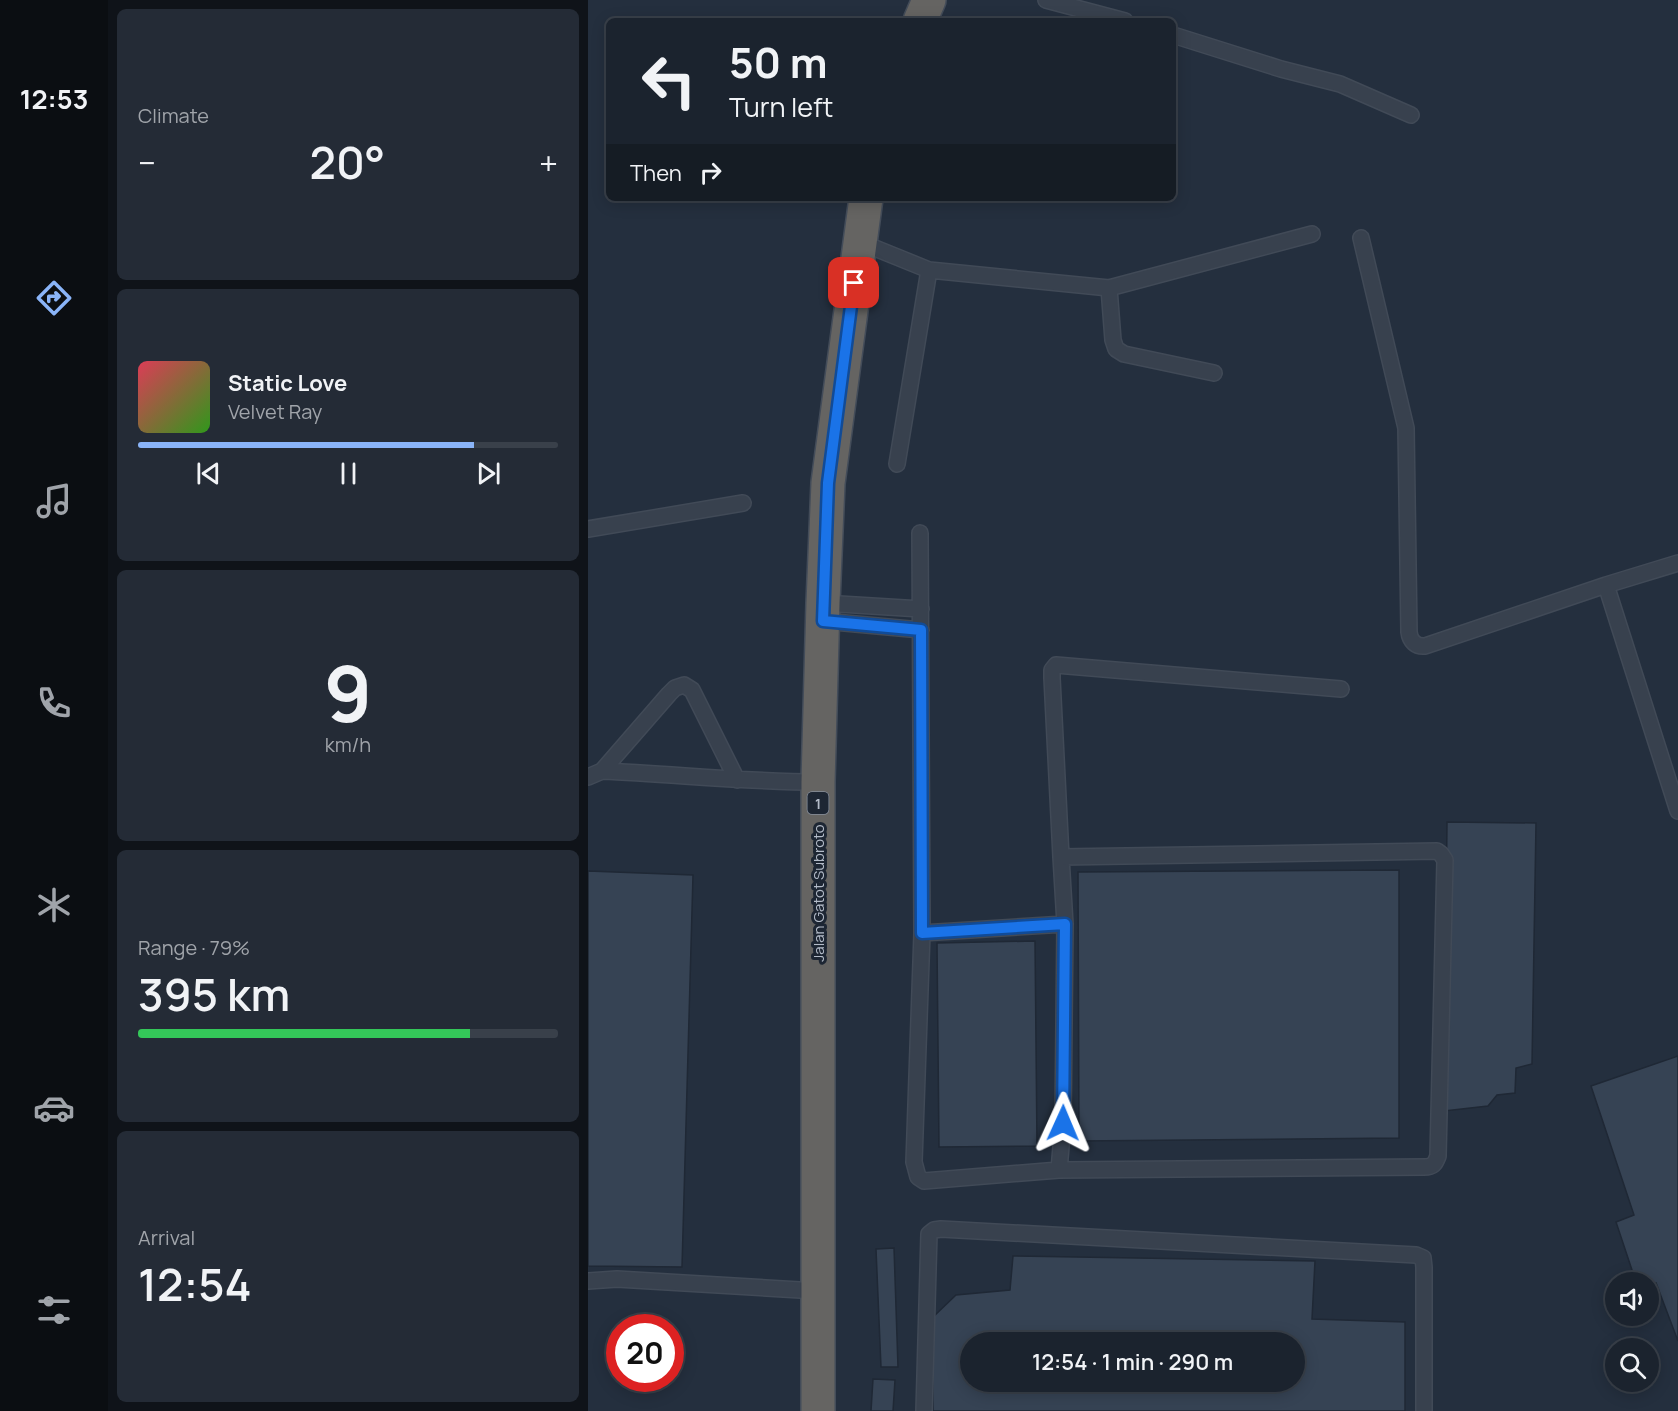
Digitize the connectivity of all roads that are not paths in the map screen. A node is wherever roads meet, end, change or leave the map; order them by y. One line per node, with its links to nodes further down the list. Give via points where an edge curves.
1 (929, 0): 3 (highway)
2 (1046, 0): 4 (lane)
3 (921, 18)
4 (1114, 18)
5 (1176, 36): 6 (lane, via 1340,84)
6 (1411, 115)
7 (866, 201): 10 (highway, Jalan Gatot Subroto / 1)
8 (1312, 234): 12 (lane)
9 (1361, 238): 19 (lane, via 1406,428 1410,637 1420,647 1425,646)
10 (860, 242): 11 (lane); 21 (highway, Jalan Gatot Subroto / 1, via 828,483)
11 (929, 270): 12 (lane); 14 (lane)
12 (1109, 288): 13 (lane, via 1116,349)
13 (1214, 373)
14 (897, 464)
15 (743, 502): 16 (lane)
16 (588, 529)
17 (920, 533): 20 (lane)
18 (1678, 563): 19 (lane)
19 (1606, 585): 27 (lane)
20 (921, 609): 21 (lane); 22 (lane)
21 (823, 612): 22 (lane); 26 (highway, Jalan Gatot Subroto / 1)
22 (921, 630): 30 (lane)
23 (1341, 689): 28 (lane, via 1056,666 1052,678)
24 (595, 774): 25 (lane); 25 (lane, via 669,694 684,685 692,690)
25 (737, 780): 26 (lane)
26 (818, 782): 33 (highway, Jalan Gatot Subroto / 1)
27 (1678, 811)
28 (1061, 857): 29 (lane); 31 (lane, via 1429,850 1445,860 1435,1164)
29 (1065, 924): 30 (lane); 31 (lane)
30 (922, 933): 31 (lane, via 914,1162 918,1177 924,1181)
31 (1059, 1170)
32 (588, 1281): 33 (lane, via 617,1279)
33 (817, 1291): 34 (highway, Jalan Gatot Subroto / 1)
34 (818, 1411)
35 (924, 1411): 36 (lane, via 929,1234 941,1229 1416,1255 1423,1258 1424,1267)
36 (1424, 1411)

